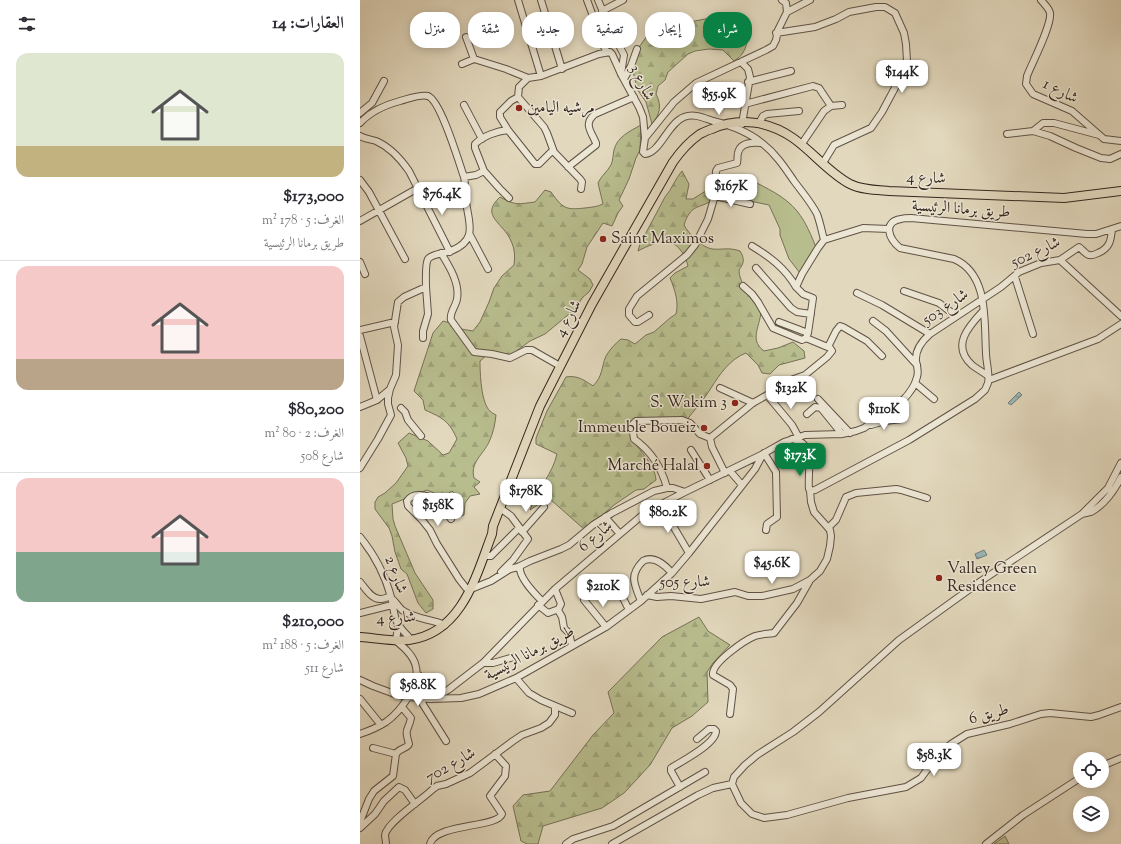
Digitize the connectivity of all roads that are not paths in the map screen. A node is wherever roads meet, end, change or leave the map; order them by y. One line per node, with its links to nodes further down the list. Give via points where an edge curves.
1 (518, 0): 20 (street)
2 (541, 0): 18 (street)
3 (587, 0): 14 (street, شارع 3, via 598,37)
4 (598, 0): 9 (street)
5 (623, 0): 9 (street)
6 (782, 0): 10 (street, via 786,3)
7 (810, 0): 10 (street)
8 (1041, 0): 45 (street, شارع 1, via 1050,13 1049,23 1026,84 1033,94 1072,111)
9 (602, 11): 21 (street, via 624,55)
10 (787, 12): 11 (street)
11 (776, 33): 16 (street, via 776,40 770,49); 53 (street, via 815,27 849,12 885,6 895,14 904,33 907,60 903,73 882,112 871,128 834,145)
12 (466, 37): 15 (street)
13 (637, 49): 21 (street, via 631,66)
14 (607, 52): 18 (street); 21 (street, شارع 3, via 612,54)
15 (474, 59): 17 (street); 22 (street)
16 (741, 62): 24 (street, via 750,74); 46 (street, via 696,82 665,112)
17 (462, 64)
18 (562, 69): 20 (street)
19 (790, 71): 24 (street)
20 (541, 76): 22 (street)
21 (623, 77): 26 (street, شارع 3)
22 (528, 78): 25 (street, via 519,87)
23 (384, 81): 27 (street)
24 (748, 82): 28 (street)
25 (518, 97): 41 (street, via 500,112 500,117); 51 (street, via 544,127)
26 (634, 97): 46 (street, شارع 3, via 642,117); 54 (street, via 592,116 588,126 596,145)
27 (372, 103): 33 (street); 34 (street)
28 (745, 104): 31 (street, via 813,86 819,88); 37 (street)
29 (464, 105): 47 (street)
30 (842, 105): 31 (street)
31 (831, 106): 50 (street, via 824,111)
32 (799, 111): 38 (street, via 767,114)
33 (373, 112): 36 (street); 56 (street, via 391,104 428,96 433,100 446,124)
34 (360, 113)
35 (707, 119): 39 (street, شارع 3); 40 (street); 46 (street, شارع 3, via 686,116 676,121 648,154 643,152)
36 (360, 123)
37 (745, 123): 38 (main road, شارع 4); 39 (main road, شارع 4)
38 (759, 123): 50 (main road, شارع 4, via 781,131)
39 (728, 125): 40 (main road, شارع 4); 49 (street, شارع 3)
40 (717, 129): 105 (main road, شارع 4, via 701,134 695,139 680,152 666,173)
41 (508, 130): 47 (street); 51 (street, via 535,164 539,164)
42 (1033, 131): 43 (street); 45 (street, via 1043,123 1054,123); 52 (street, via 1101,158 1110,159)
43 (1007, 134)
44 (360, 136): 58 (street, via 377,141 394,152)
45 (1100, 136): 48 (street, شارع 1, via 1106,140)
46 (645, 138)
47 (482, 139): 55 (street, via 474,146)
48 (1121, 141)
49 (762, 143): 61 (street, via 744,144 739,149 736,163 718,168); 70 (street, شارع 3, via 783,165 809,202 817,215)
50 (801, 145): 53 (main road, شارع 4)
51 (553, 150): 54 (street)
52 (1121, 154)
53 (823, 163): 60 (main road, شارع 4, via 852,185 889,191 1064,198)
54 (568, 167): 59 (street, via 582,182)
55 (484, 171): 56 (street); 62 (street)
56 (464, 177): 69 (street)
57 (360, 180): 64 (street)
58 (418, 188): 64 (street); 72 (street)
59 (581, 189)
60 (1121, 191)
61 (715, 196): 63 (street); 89 (street, via 708,219 695,245 687,255 638,296 629,309 629,315 635,322)
62 (509, 198)
63 (750, 204)
64 (378, 210): 65 (street); 74 (street)
65 (360, 221)
66 (1121, 226): 68 (street, طريق برمانا الرئيسية)
67 (889, 229): 68 (street, طريق برمانا الرئيسية, via 893,222 910,218 1087,234); 70 (street, via 863,228); 86 (street, via 889,235 900,248 960,261 975,277)
68 (1112, 229): 75 (street, شارع 502, via 1111,241 1104,250 1089,255 1079,247)
69 (470, 235): 72 (street, via 463,244); 78 (street)
70 (824, 240): 82 (street)
71 (752, 246): 82 (street, via 780,266)
72 (450, 252): 73 (street)
73 (441, 253): 83 (street, via 427,261); 105 (street, via 457,288 457,299 451,320 472,351 510,358 526,350 532,350)
74 (404, 259)
75 (1060, 260): 80 (street, شارع 502, via 1041,263 1019,272); 91 (street)
76 (360, 262): 79 (street)
77 (756, 268): 88 (street, via 791,308 797,312)
78 (488, 269)
79 (365, 274)
80 (1015, 277): 86 (street, شارع 502); 98 (street)
81 (744, 286): 100 (street, via 758,302 773,328 802,340)
82 (796, 286): 88 (street, via 803,294 813,298)
83 (426, 287): 93 (street, via 399,300); 101 (street, via 428,314)
84 (904, 291): 90 (street, via 939,303)
85 (858, 293): 97 (street, via 882,304)
86 (982, 300): 87 (street); 90 (street, شارع 503)
87 (983, 311): 106 (street); 106 (street, via 966,332 962,351 972,365)
88 (811, 314): 100 (street)
89 (648, 315)
90 (956, 316): 97 (street, شارع 503)
91 (1121, 316)
92 (873, 321): 104 (street, via 886,331)
93 (395, 322): 96 (street); 109 (street, via 398,351 396,376)
94 (778, 322): 100 (street)
95 (1121, 324): 106 (street, via 1098,339)
96 (360, 330)
97 (930, 334): 104 (street, شارع 503, via 917,351)
98 (1033, 334)
99 (360, 336): 113 (street)
100 (807, 336): 102 (street)
101 (423, 338)
102 (828, 347): 103 (street, via 836,331 843,326 867,341); 110 (street, via 832,350 830,354 809,372 788,381)
103 (882, 356)
104 (917, 365): 107 (street, شارع 503)
105 (560, 366): 143 (main road, شارع 4, via 540,406)
106 (989, 378): 139 (street, via 985,390 975,399 909,440 818,490)
107 (915, 383): 112 (street); 121 (street, شارع 503, via 907,397)
108 (720, 388): 115 (street)
109 (390, 389): 113 (street); 118 (street, via 388,404)
110 (767, 395): 115 (street); 125 (street)
111 (818, 399): 122 (street)
112 (934, 399)
113 (377, 400): 116 (street)
114 (404, 402): 117 (street)
115 (753, 403): 126 (street)
116 (360, 406)
117 (401, 408): 118 (street); 124 (street)
118 (391, 412): 132 (street, via 378,440)
119 (807, 414): 123 (street, via 815,407 820,408)
120 (902, 419): 121 (street)
121 (864, 428): 122 (street, شارع 503)
122 (850, 433): 123 (street, شارع 503)
123 (842, 434): 125 (street, شارع 503)
124 (420, 436)
125 (798, 436): 127 (street, شارع 503)
126 (710, 438): 134 (street, via 712,447); 138 (street, via 700,434 690,423 682,420 636,421 632,425 634,439 658,465)
127 (791, 439): 129 (street); 139 (street, via 801,441 806,446)
128 (691, 450): 136 (street)
129 (764, 454): 130 (street, شارع 6); 133 (street, طريق برمانا الرئيسية); 151 (street, via 775,468 776,485 776,517 767,524)
130 (747, 462): 133 (street); 134 (street, شارع 6)
131 (1121, 463): 145 (street, via 1108,488)
132 (360, 468)
133 (755, 469): 137 (street, طريق برمانا الرئيسية)
134 (727, 472): 136 (street, شارع 6); 137 (street)
135 (1121, 477): 145 (street, via 1107,498 1091,512)
136 (710, 480): 140 (street, شارع 6)
137 (742, 485): 154 (street, طريق برمانا الرئيسية)
138 (667, 488): 140 (street); 146 (street, via 654,491)
139 (810, 491): 149 (street, via 814,512)
140 (685, 492): 144 (street, شارع 6)
141 (928, 498): 149 (street, via 901,490 856,493 846,498 836,520)
142 (544, 507): 150 (street)
143 (500, 508): 148 (main road, شارع 4); 150 (street, via 508,513)
144 (652, 508): 152 (street, شارع 6); 154 (street, via 669,519)
145 (1082, 514): 211 (street, via 981,581 899,640 819,712 745,764 734,777)
146 (605, 517): 152 (street); 156 (street, via 568,545)
147 (451, 519): 163 (street, via 432,497 416,495 409,497 407,501 408,506 430,530 442,553)
148 (493, 526): 155 (main road, شارع 4); 158 (main road, شارع 4, via 488,533)
149 (828, 528): 159 (street, شارع 505, via 831,541 827,559 820,571)
150 (520, 530): 155 (street, via 490,556); 161 (street, via 527,538 527,542 501,571)
151 (766, 530)
152 (620, 534): 164 (street, شارع 6)
153 (360, 537): 166 (street, شارع 2, via 377,562)
154 (689, 553): 157 (street, طريق برمانا الرئيسية)
155 (484, 556): 158 (main road, شارع 4)
156 (520, 566): 161 (street); 169 (street, via 520,571)
157 (672, 573): 165 (street, طريق برمانا الرئيسية); 168 (street, via 652,559 643,560 634,573)
158 (474, 575): 163 (main road, شارع 4)
159 (810, 580): 165 (street, شارع 505, via 793,589 762,596 748,596 735,592 701,599 671,596 657,598); 199 (street, via 774,634 751,638 729,653 714,668 713,675 733,689)
160 (360, 582): 166 (street, via 377,598)
161 (484, 583): 163 (street)
162 (617, 586): 172 (street)
163 (469, 588): 174 (main road, شارع 4)
164 (555, 589): 169 (street, شارع 6); 171 (street, via 561,604)
165 (647, 595): 168 (street, طريق برمانا الرئيسية)
166 (391, 597): 170 (street, شارع 2); 174 (street, via 402,610 419,618)
167 (584, 600): 176 (street)
168 (641, 601): 172 (street, طريق برمانا الرئيسية)
169 (540, 603): 171 (street, via 548,613); 184 (street, شارع 6)
170 (392, 605): 173 (street); 175 (street, شارع 2)
171 (558, 610): 181 (street, via 564,628 570,635)
172 (629, 610): 176 (street, طريق برمانا الرئيسية)
173 (360, 612)
174 (443, 624): 180 (main road, شارع 4)
175 (398, 626): 179 (street, شارع 2); 180 (street, شارع 2)
176 (606, 627): 181 (street, طريق برمانا الرئيسية)
177 (360, 633): 179 (main road, شارع 4)
178 (360, 637): 179 (main road, شارع 4)
179 (396, 638): 180 (main road, شارع 4); 182 (street)
180 (408, 638): 182 (street)
181 (572, 646): 186 (street, طريق برمانا الرئيسية)
182 (406, 649): 185 (street, via 414,659)
183 (514, 657): 184 (street)
184 (483, 663): 189 (street, شارع 6)
185 (417, 674): 188 (street); 190 (street)
186 (516, 678): 192 (street, طريق برمانا الرئيسية, via 479,694); 195 (street, via 529,693)
187 (360, 680): 190 (street, طريق برمانا الرئيسية)
188 (435, 686)
189 (448, 690): 192 (street); 194 (street, شارع 6)
190 (408, 697): 191 (street, طريق برمانا الرئيسية); 196 (street)
191 (419, 698): 194 (street, طريق برمانا الرئيسية); 203 (street)
192 (450, 698): 194 (street, طريق برمانا الرئيسية)
193 (360, 699): 200 (street)
194 (430, 699)
195 (555, 706): 198 (street); 206 (street, شارع 702, via 555,715 549,723 518,737)
196 (402, 707): 200 (street); 205 (street, via 411,718 406,730 409,744)
197 (1121, 707): 211 (street, طريق 6, via 1091,717 1041,714 967,734 937,756 921,778 906,787 848,798 800,812 768,818 755,816 745,808)
198 (572, 713)
199 (730, 714)
200 (381, 725): 201 (street)
201 (360, 734)
202 (696, 739): 212 (street, via 709,729 716,731 715,736 703,748 671,768)
203 (446, 741)
204 (373, 748): 205 (street)
205 (396, 754): 214 (street, via 393,776 374,792)
206 (495, 754): 213 (street, شارع 702, via 470,773 437,786); 217 (street, via 506,766 505,776 490,796 502,814 501,817 441,834 432,839)
207 (1121, 758): 208 (street)
208 (1109, 763)
209 (705, 772): 212 (street)
210 (1073, 782): 220 (street, via 1033,808)
211 (732, 784): 219 (street, via 705,791)
212 (680, 787): 218 (street, via 612,826 573,839)
213 (415, 804): 215 (street, via 405,790 399,787); 216 (street, شارع 702, via 389,827 385,834)
214 (360, 822)
215 (360, 828)
216 (386, 844)
217 (430, 844)
218 (566, 844)
219 (612, 844)
220 (986, 844)

